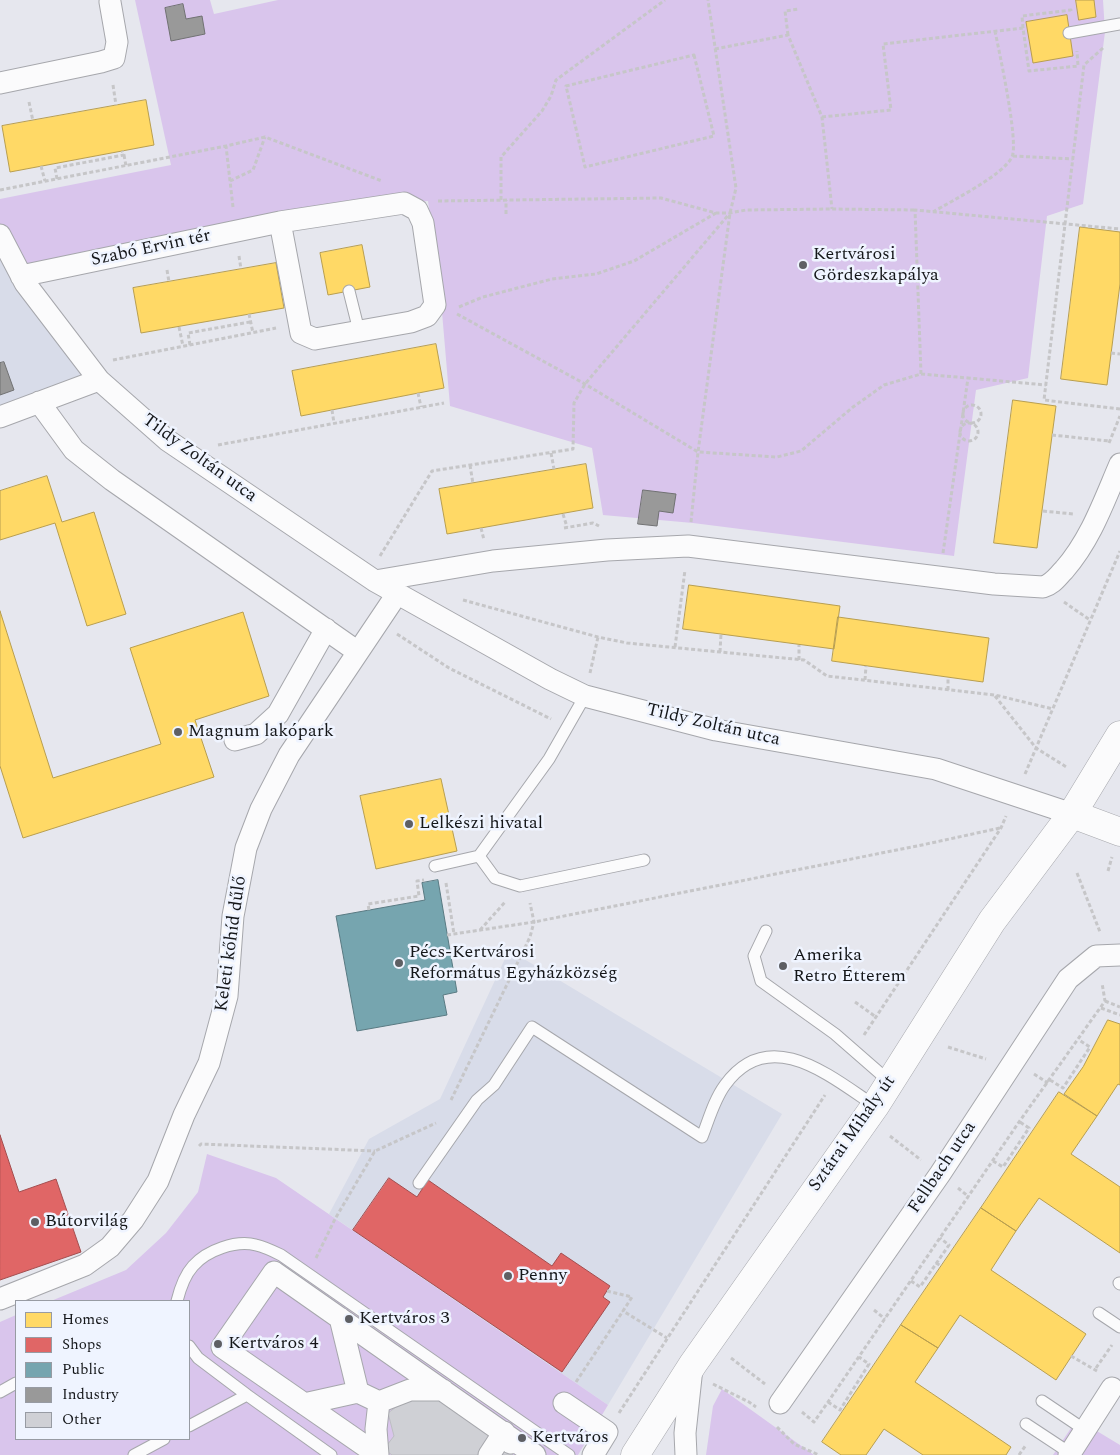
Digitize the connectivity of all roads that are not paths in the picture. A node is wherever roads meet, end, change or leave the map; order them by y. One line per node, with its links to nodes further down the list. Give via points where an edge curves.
1 (114, 1): 4 (street, via 117,42 114,58)
2 (1120, 24): 3 (lane)
3 (1072, 33)
4 (0, 83)
5 (280, 222): 7 (street, Szabó Ervin tér); 9 (street, Szabó Ervin tér, via 300,333 315,339); 9 (street, Szabó Ervin tér, via 404,203 417,210 423,223 435,305 427,316 411,322)
6 (0, 235): 7 (street, Tildy Zoltán utca)
7 (22, 276): 10 (street, Tildy Zoltán utca)
8 (349, 291): 9 (lane)
9 (358, 331)
10 (99, 380): 11 (street); 14 (street, Tildy Zoltán utca, via 167,440 375,582)
11 (39, 402): 12 (street); 15 (street, via 74,450)
12 (0, 417)
13 (1120, 464): 14 (street, Tildy Zoltán utca, via 1095,524 1078,554 1050,585 1043,587 994,584 688,546 493,561)
14 (402, 585): 16 (street, Keleti kőhíd dűlő); 17 (street, Tildy Zoltán utca, via 550,679)
15 (326, 630): 16 (street); 19 (street, via 278,714 256,734)
16 (358, 652): 30 (street, Keleti kőhíd dűlő, via 289,755 261,808 246,848 233,916 227,996 209,1063 158,1180 133,1220 110,1247 85,1265)
17 (585, 696): 20 (street, Tildy Zoltán utca, via 716,730 936,769); 22 (lane, via 549,759)
18 (1120, 735): 20 (street, Sztárai Mihály út)
19 (235, 740)
20 (1072, 814): 21 (street); 27 (street, Sztárai Mihály út, via 992,921)
21 (1120, 832)
22 (479, 856): 23 (lane, via 495,878 520,886); 24 (lane)
23 (644, 860)
24 (435, 866)
25 (766, 931): 27 (lane, via 754,956 761,981 854,1050)
26 (1120, 955): 43 (street, Fellbach utca, via 1096,956 1068,979 940,1174)
27 (890, 1082): 28 (street, Sztárai Mihály út)
28 (874, 1106): 29 (lane, via 802,1062 771,1056 756,1059 736,1072 716,1100 702,1137 532,1027 494,1085 477,1100); 36 (street, Sztárai Mihály út)
29 (419, 1183)
30 (0, 1300)
31 (177, 1300): 60 (lane, via 194,1265 232,1245 256,1245 281,1255)
32 (1099, 1313): 34 (lane)
33 (340, 1318): 39 (street); 41 (street); 47 (street, via 274,1272 222,1347)
34 (1120, 1327)
35 (190, 1347): 42 (lane, via 198,1358)
36 (693, 1364): 62 (street, Sztárai Mihály út); 63 (street, via 684,1432)
37 (15, 1384): 40 (lane)
38 (1117, 1388): 50 (street)
39 (442, 1390): 45 (street, via 410,1390); 51 (street)
40 (0, 1392)
41 (358, 1392): 45 (street); 47 (street)
42 (247, 1395): 49 (lane); 55 (lane)
43 (782, 1401)
44 (1042, 1401): 50 (lane)
45 (379, 1402): 56 (street)
46 (564, 1403): 61 (street, via 606,1432)
47 (304, 1404): 56 (street)
48 (1026, 1424): 53 (lane)
49 (190, 1425)
50 (1085, 1430): 53 (street)
51 (504, 1432): 57 (street); 58 (street); 59 (street)
52 (162, 1440): 54 (lane)
53 (1070, 1454)
54 (134, 1455)
55 (331, 1455)
56 (378, 1455)
57 (489, 1455)
58 (520, 1455)
59 (535, 1455)
60 (570, 1455)
61 (593, 1455)
62 (635, 1455)
63 (686, 1455)

